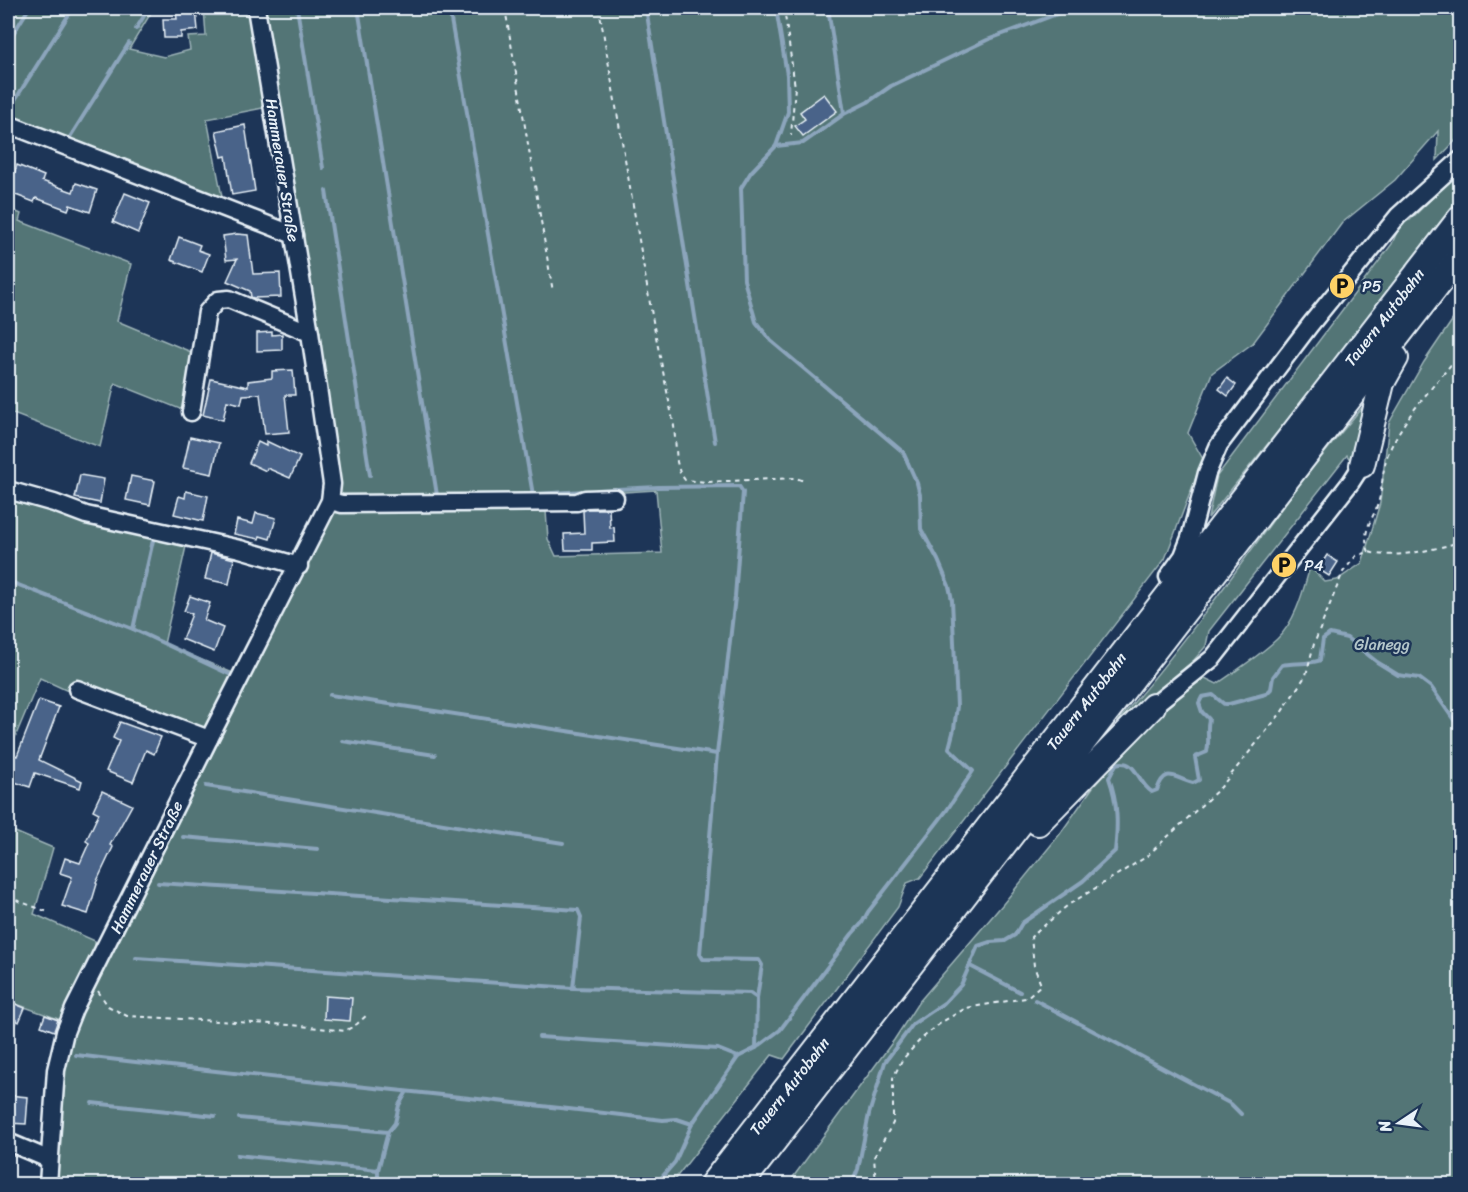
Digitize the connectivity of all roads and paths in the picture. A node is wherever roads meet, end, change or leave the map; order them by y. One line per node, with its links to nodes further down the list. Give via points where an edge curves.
1 (256, 8): 9 (street, Hammerauer Straße)
2 (505, 8): 11 (path)
3 (599, 8): 17 (path, via 680,473 685,480 706,483 796,478)
4 (784, 8): 6 (path, via 795,87)
5 (8, 124): 9 (street)
6 (791, 135)
7 (1461, 159): 24 (street, via 1398,216 1219,445 1183,556)
8 (1461, 218): 25 (highway, Tauern Autobahn)
9 (294, 235): 13 (street, Hammerauer Straße)
10 (1461, 256): 12 (highway, Tauern Autobahn)
11 (553, 292)
12 (1410, 320): 16 (highway, via 1409,338 1382,383); 29 (highway, Tauern Autobahn)
13 (310, 333): 15 (street, via 229,299 218,300 207,312); 20 (street, Hammerauer Straße, via 332,484)
14 (1461, 353): 22 (path, via 1413,411 1387,456 1379,500 1364,540)
15 (191, 412)
16 (1362, 465): 27 (street, via 1219,651)
17 (804, 481)
18 (8, 490): 23 (street, via 86,515)
19 (615, 498): 20 (street, via 577,502)
20 (330, 501): 23 (street, Hammerauer Straße)
21 (1461, 542): 22 (path, via 1429,550 1379,555)
22 (1369, 552): 39 (path, via 1356,556 1343,572 1306,675 1281,713 1221,787 1146,857 1068,905 1031,937 1041,985 1026,998 966,1008 921,1039 902,1060 893,1078 893,1123 874,1157)
23 (299, 566): 28 (street, Hammerauer Straße)
24 (1164, 584): 25 (highway)
25 (1158, 608): 37 (highway, Tauern Autobahn)
26 (77, 689): 28 (street)
27 (1153, 706): 29 (highway, via 1037,824 996,873)
28 (208, 739): 32 (street, Hammerauer Straße)
29 (979, 878): 38 (highway, Tauern Autobahn)
30 (8, 897): 31 (path)
31 (48, 912)
32 (90, 978): 33 (path, via 108,1005 127,1016 345,1031); 35 (street, Hammerauer Straße, via 59,1053)
33 (367, 1015)
34 (8, 1142): 35 (street)
35 (48, 1159): 36 (street, Hammerauer Straße)
36 (48, 1185)
37 (712, 1185)
38 (741, 1185)
39 (876, 1185)

